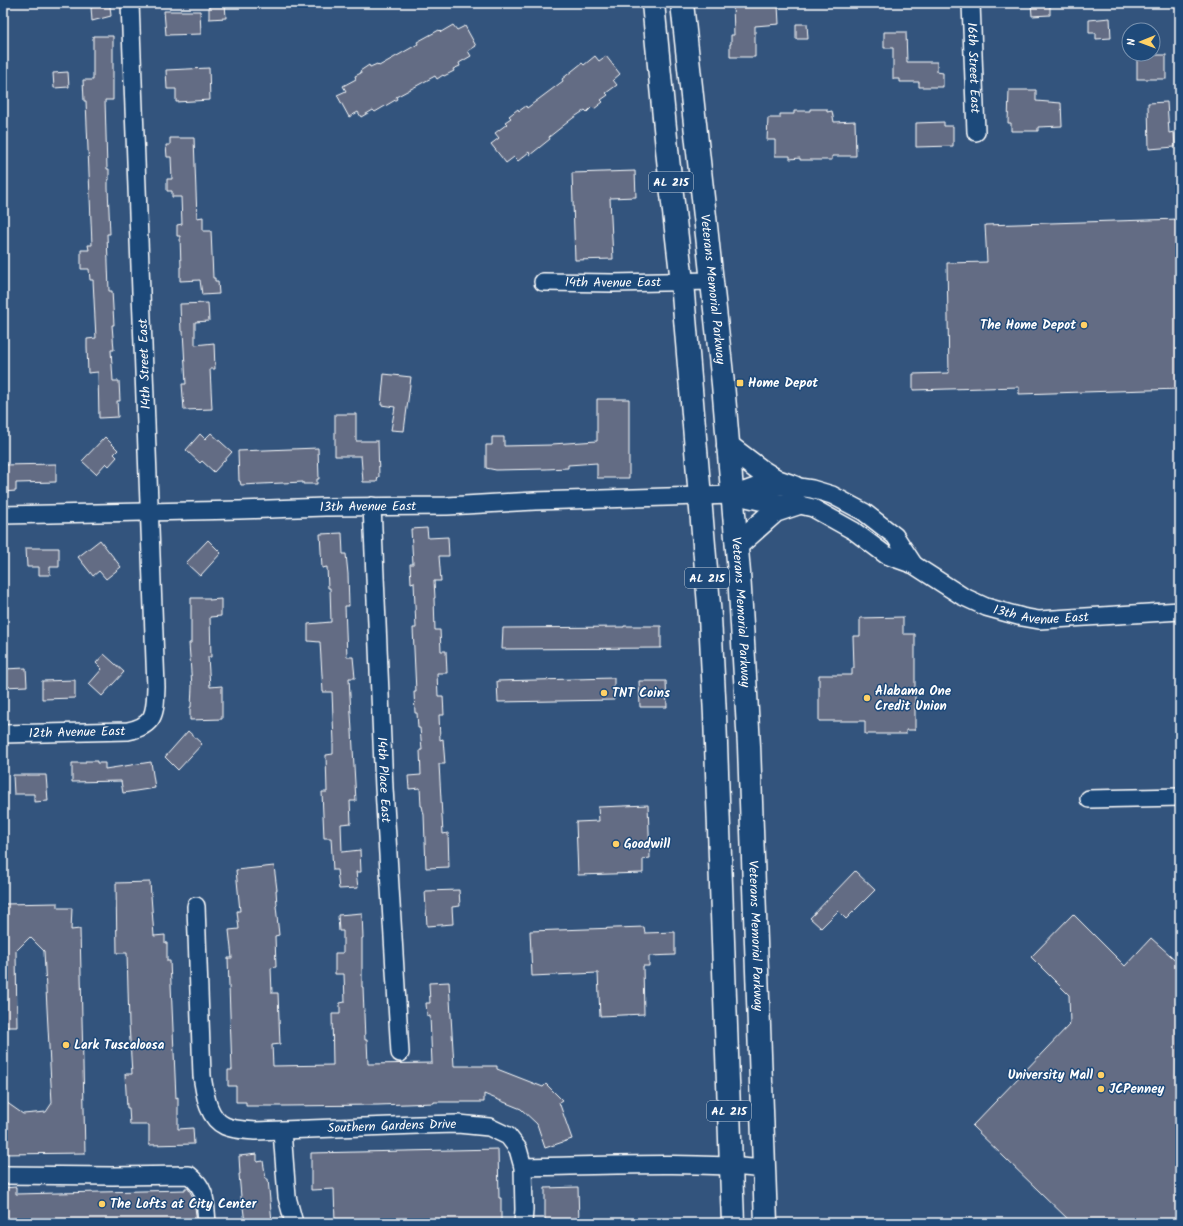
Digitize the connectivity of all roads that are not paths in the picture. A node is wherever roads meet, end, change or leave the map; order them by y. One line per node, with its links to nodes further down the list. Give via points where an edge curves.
1 (130, 3): 14 (street, 14th Street East)
2 (653, 3): 8 (main road, AL 215)
3 (682, 3): 6 (main road, Veterans Memorial Parkway / AL 215)
4 (971, 3): 5 (street, 16th Street East)
5 (976, 132)
6 (712, 281): 8 (street, 14th Avenue East); 9 (main road, Veterans Memorial Parkway / AL 215)
7 (543, 282): 8 (street, 14th Avenue East)
8 (682, 282): 12 (main road, AL 215)
9 (728, 446): 10 (main road, Veterans Memorial Parkway / AL 215); 11 (main road)
10 (733, 495): 11 (street, 13th Avenue East, via 759,501); 12 (street, 13th Avenue East); 16 (main road, Veterans Memorial Parkway / AL 215)
11 (795, 495): 16 (main road); 17 (street, 13th Avenue East, via 854,531 886,555 914,565 962,596 986,607 1039,620)
12 (701, 496): 13 (street, 13th Avenue East, via 447,506); 25 (main road, AL 215, via 715,716)
13 (372, 506): 14 (street, 13th Avenue East); 23 (street, 14th Place East, via 384,788)
14 (150, 511): 15 (street, 13th Avenue East); 18 (street, 14th Street East, via 156,687 153,715)
15 (3, 515)
16 (737, 545): 27 (main road, Veterans Memorial Parkway / AL 215, via 749,746)
17 (1180, 611)
18 (148, 722): 19 (street, 12th Avenue East, via 140,728 128,731)
19 (3, 734)
20 (1180, 797): 21 (street)
21 (1089, 799)
22 (196, 906): 24 (street, Southern Gardens Drive, via 202,1076 204,1092 212,1114 224,1126 236,1129)
23 (400, 1053)
24 (282, 1131): 26 (street, Southern Gardens Drive, via 458,1124 489,1127 508,1136 518,1149); 30 (street, via 287,1197)
25 (731, 1165): 26 (street); 27 (street); 32 (main road, AL 215)
26 (523, 1167): 31 (street, Southern Gardens Drive)
27 (765, 1168): 33 (main road, Veterans Memorial Parkway / AL 215)
28 (3, 1175): 29 (street, via 189,1175 198,1182 205,1196)
29 (207, 1223)
30 (294, 1223)
31 (523, 1223)
32 (733, 1223)
33 (766, 1223)

